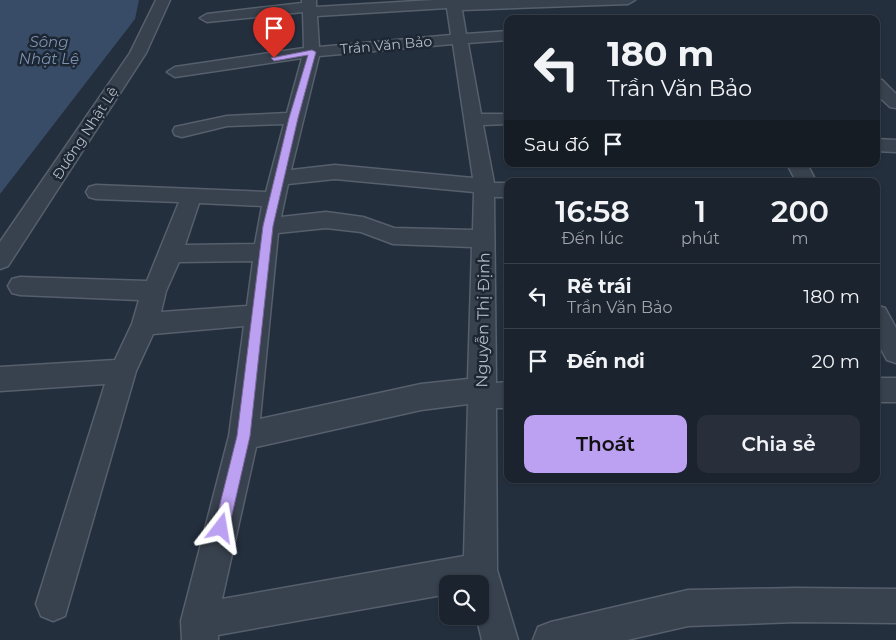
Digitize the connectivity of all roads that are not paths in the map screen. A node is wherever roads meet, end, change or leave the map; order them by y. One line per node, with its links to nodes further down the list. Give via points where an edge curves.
1 (162, 0): 26 (street, Đường Nhật Lệ, via 138,53)
2 (628, 0): 3 (street)
3 (453, 3): 4 (street); 7 (street, Nguyễn Thị Định)
4 (309, 7): 5 (street); 8 (street)
5 (207, 18)
6 (504, 35): 7 (street, Trần Văn Bảo)
7 (460, 38): 8 (street, Trần Văn Bảo); 14 (street, Nguyễn Thị Định)
8 (312, 52): 9 (street, Trần Văn Bảo); 12 (street)
9 (175, 72)
10 (880, 88): 11 (street)
11 (896, 103)
12 (294, 118): 15 (street, via 227,121); 18 (street)
13 (504, 119): 14 (street)
14 (473, 120): 19 (street, Nguyễn Thị Định)
15 (182, 131)
16 (880, 145): 17 (street)
17 (896, 146)
18 (277, 188): 19 (street, via 335,172); 21 (street); 22 (street)
19 (492, 189): 23 (street, Nguyễn Thị Định)
20 (96, 192): 21 (street)
21 (191, 197): 25 (street)
22 (268, 226): 23 (street, via 326,220 363,225 393,236); 24 (street)
23 (484, 239): 37 (street, Nguyễn Thị Định)
24 (266, 252): 25 (street); 29 (street)
25 (171, 254): 28 (street)
26 (0, 260)
27 (20, 286): 28 (street)
28 (154, 291): 31 (street)
29 (259, 315): 31 (street); 38 (street)
30 (880, 322): 32 (street)
31 (145, 324): 33 (street)
32 (896, 352)
33 (123, 371): 34 (street); 40 (street)
34 (0, 379)
35 (880, 390): 36 (street)
36 (896, 390)
37 (490, 394): 38 (street, via 421,397); 39 (street, Nguyễn Thị Định)
38 (244, 436): 42 (street)
39 (480, 570): 42 (street); 43 (street, Nguyễn Thị Định)
40 (53, 604)
41 (896, 606): 44 (street, via 796,604 688,608)
42 (199, 630)
43 (500, 640)
44 (551, 640)

